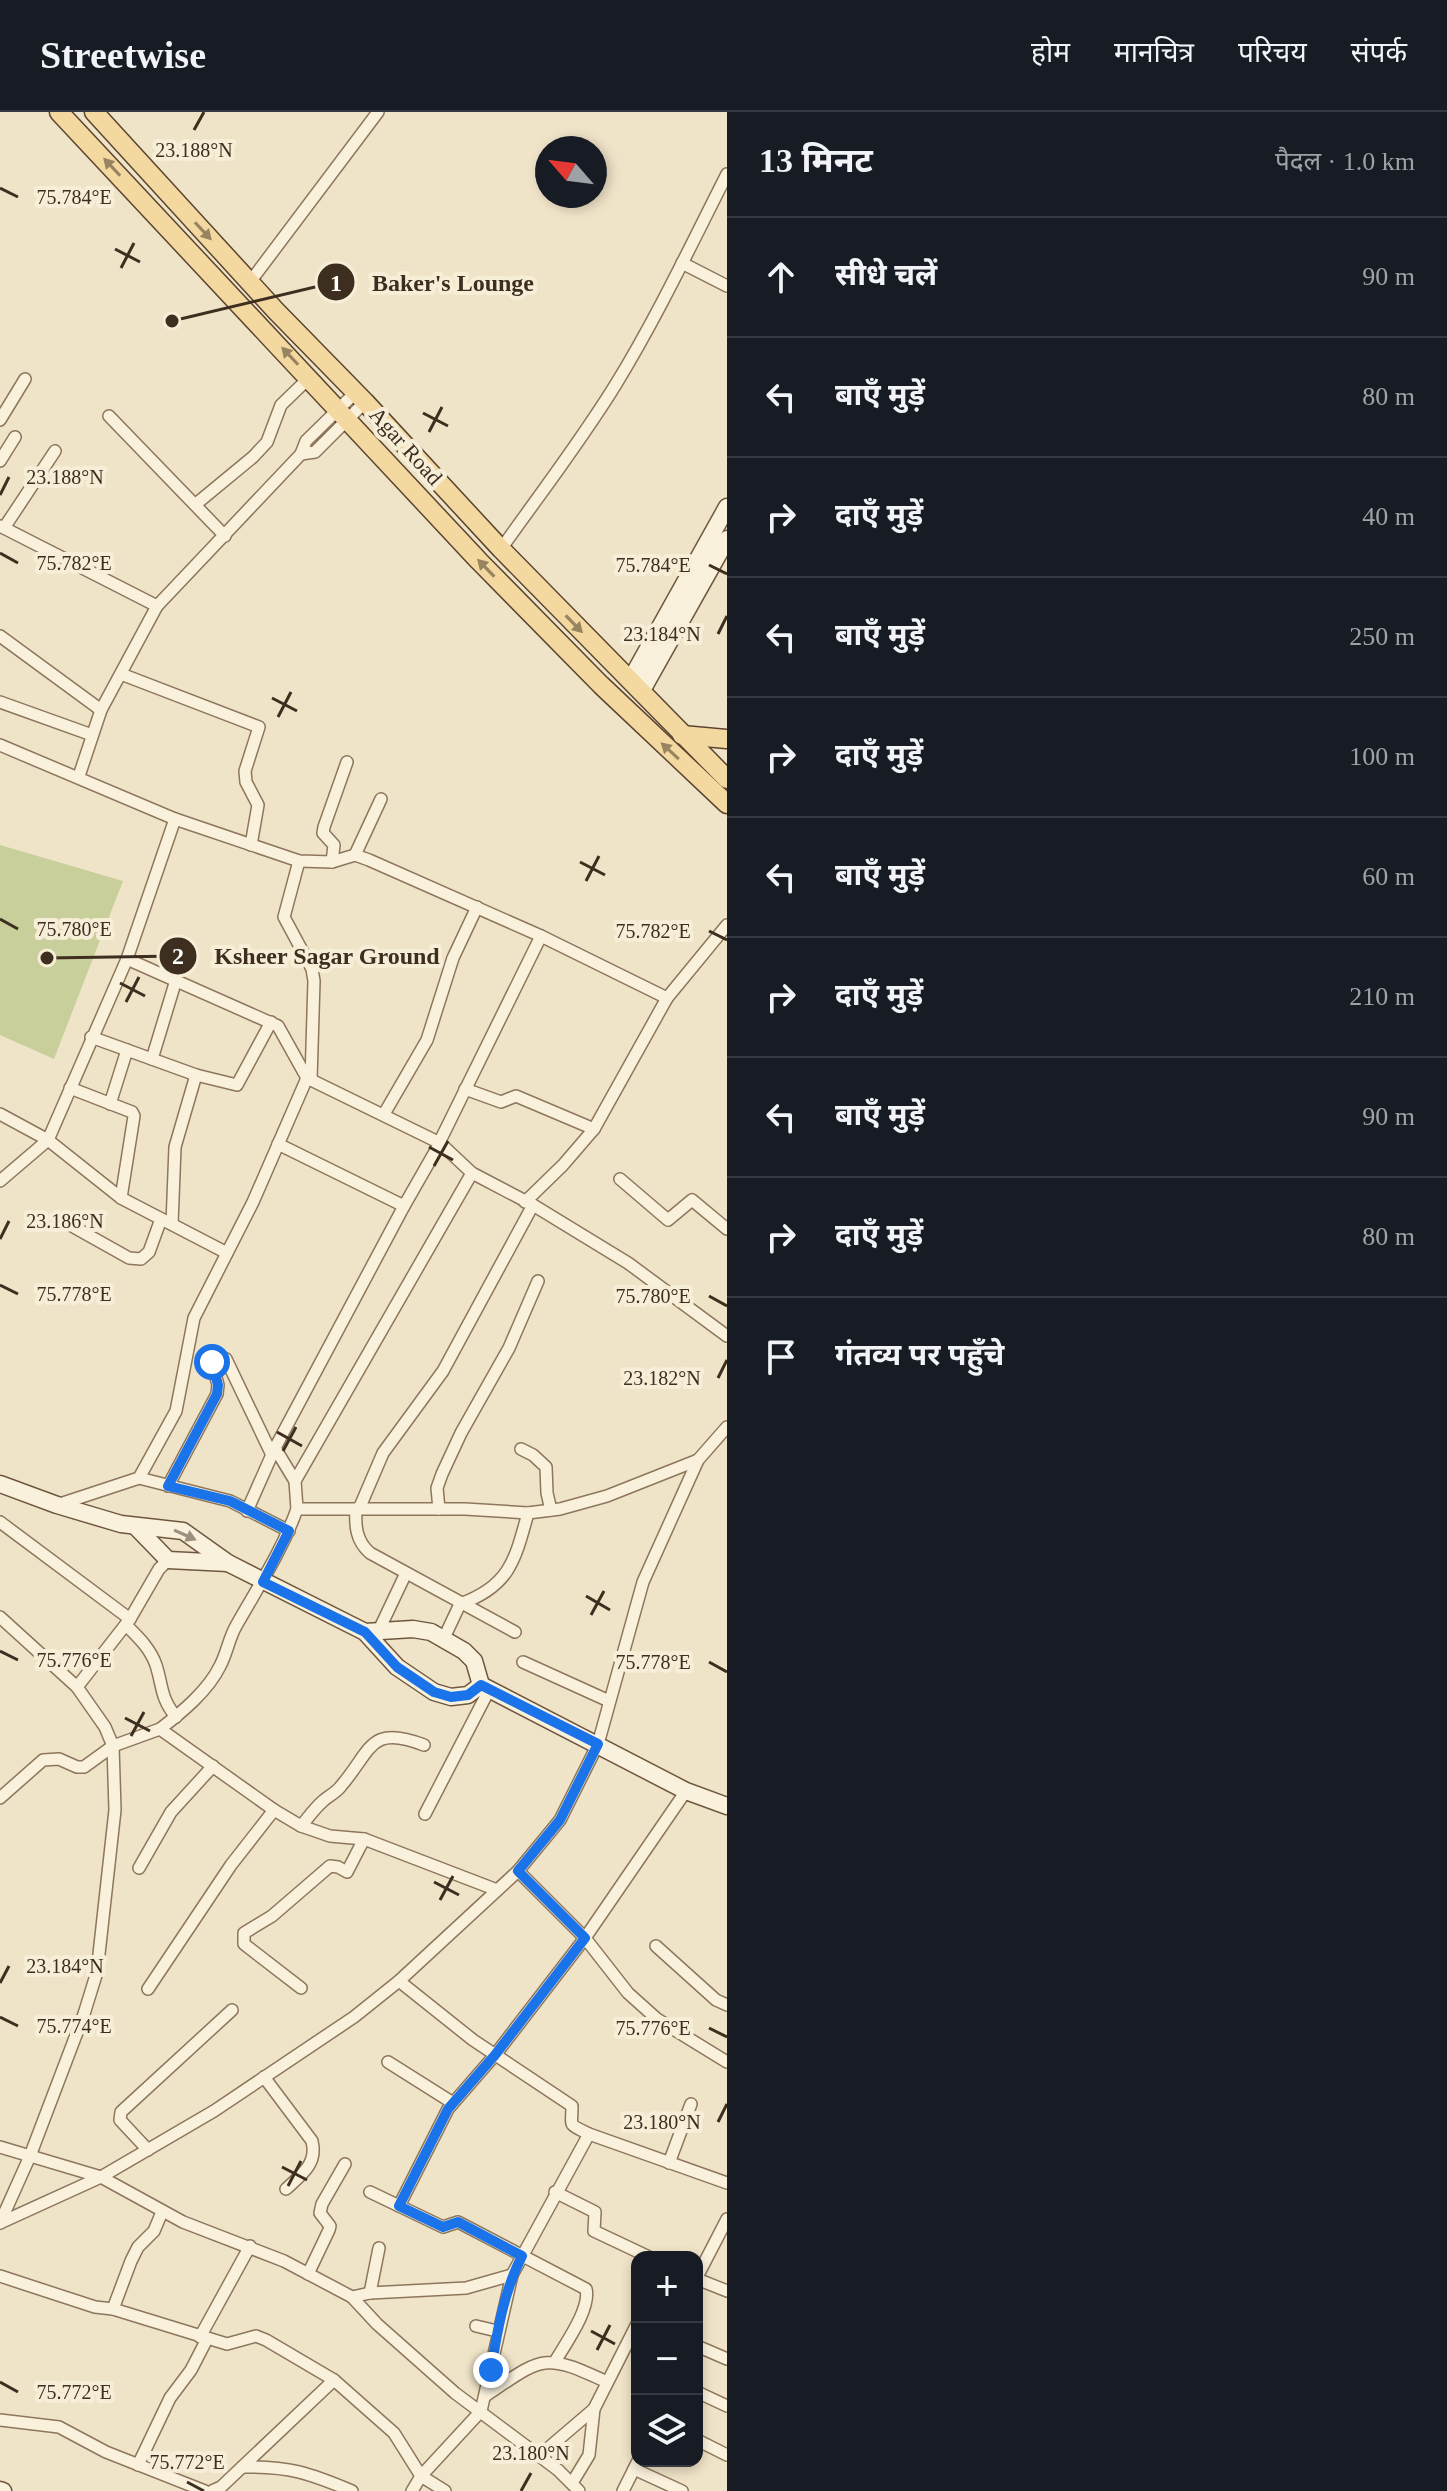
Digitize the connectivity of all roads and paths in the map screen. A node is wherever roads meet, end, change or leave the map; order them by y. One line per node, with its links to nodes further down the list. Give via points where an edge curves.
1 (59, 112): 8 (main road, Agar Road, one-way to 1)
2 (94, 112): 6 (main road, one-way to 6)
3 (378, 112): 6 (street)
4 (727, 174): 5 (street)
5 (682, 263): 7 (street); 22 (street, via 617,383)
6 (250, 282): 10 (main road)
7 (727, 286)
8 (310, 377): 11 (main road, Agar Road); 17 (street, via 279,408 260,450)
9 (25, 379): 13 (street)
10 (360, 397): 11 (street); 22 (main road)
11 (344, 414): 20 (street, via 315,452 301,454); 37 (main road, Agar Road, one-way to 11, via 497,580)
12 (109, 416): 17 (street)
13 (0, 420)
14 (15, 437): 16 (street)
15 (55, 451): 19 (street)
16 (0, 461)
17 (196, 504): 20 (street)
18 (727, 507): 26 (street)
19 (2, 527): 23 (street)
20 (225, 536): 23 (street)
21 (727, 539): 26 (street)
22 (501, 549): 26 (main road, one-way to 26)
23 (157, 606): 25 (street)
24 (0, 636): 28 (street)
25 (121, 674): 28 (street); 39 (street, via 259,727 245,771 258,805)
26 (635, 686): 30 (main road)
27 (0, 702): 29 (street)
28 (101, 710): 29 (street)
29 (92, 735): 34 (street)
30 (682, 735): 31 (main road); 35 (main road)
31 (727, 739)
32 (0, 745): 34 (street)
33 (347, 762): 42 (street, via 323,833 334,845)
34 (79, 776): 38 (street)
35 (727, 779)
36 (381, 799): 40 (street)
37 (727, 804)
38 (175, 819): 39 (street); 46 (street)
39 (251, 845): 41 (street)
40 (355, 855): 42 (street); 43 (street)
41 (299, 861): 42 (street); 54 (street, via 284,917 312,969)
42 (332, 862)
43 (477, 907): 45 (street); 59 (street, via 453,958 427,1040)
44 (727, 925): 48 (street)
45 (541, 936): 48 (street); 56 (street)
46 (127, 959): 47 (street); 50 (street)
47 (176, 980): 49 (street); 52 (street)
48 (667, 998): 60 (street)
49 (271, 1022): 53 (street, via 237,1085); 54 (street)
50 (91, 1037): 51 (street); 55 (street)
51 (127, 1050): 52 (street); 57 (street)
52 (152, 1059): 53 (street)
53 (196, 1075): 73 (street, via 175,1147)
54 (309, 1079): 59 (street); 63 (street)
55 (70, 1088): 57 (street); 61 (street)
56 (465, 1089): 60 (street, via 501,1102 516,1096); 62 (street)
57 (110, 1104): 69 (street, via 134,1116)
58 (0, 1114): 61 (street)
59 (384, 1114): 62 (street)
60 (594, 1129): 70 (street)
61 (48, 1140): 65 (street); 69 (street)
62 (439, 1143): 66 (street); 71 (street)
63 (278, 1144): 71 (street); 75 (street)
64 (0, 1164): 65 (street)
65 (11, 1171): 68 (street)
66 (472, 1173): 70 (street); 85 (street)
67 (620, 1179): 74 (street, via 668,1220 692,1200)
68 (0, 1181)
69 (121, 1198): 73 (street)
70 (529, 1204): 77 (street, via 628,1263); 90 (street, via 443,1371 383,1453)
71 (404, 1206): 81 (street)
72 (63, 1221): 73 (street, via 129,1258 141,1259)
73 (167, 1221): 75 (street)
74 (727, 1229)
75 (227, 1253): 84 (street, via 194,1318 176,1411)
76 (538, 1281): 91 (street, via 442,1474)
77 (727, 1336)
78 (727, 1427): 79 (street)
79 (714, 1442): 82 (street); 83 (street)
80 (521, 1449): 92 (street, via 546,1467)
81 (274, 1451): 85 (street); 87 (street, via 226,1359 213,1359 217,1394); 93 (street)
82 (727, 1451)
83 (698, 1460): 92 (street, via 607,1496); 111 (street, via 643,1582)
84 (139, 1478): 87 (street); 88 (street)
85 (295, 1481): 89 (street)
86 (0, 1484): 88 (street)
87 (168, 1486): 93 (street, via 230,1501)
88 (57, 1505): 96 (street)
89 (297, 1509): 90 (street); 97 (street)
90 (358, 1509): 91 (street); 100 (street, via 357,1535 363,1547)
91 (439, 1509): 94 (street)
92 (551, 1510): 94 (street)
93 (247, 1511): 97 (street)
94 (528, 1513): 102 (street, via 504,1577 490,1591)
95 (0, 1522): 104 (street)
96 (135, 1526): 98 (street); 99 (street, one-way to 99, via 183,1531)
97 (289, 1531): 101 (street)
98 (168, 1560): 99 (street); 104 (street)
99 (228, 1563): 101 (street)
100 (406, 1573): 102 (street); 105 (street)
101 (263, 1582): 105 (street); 112 (street, via 213,1679)
102 (460, 1604): 106 (street); 107 (street)
103 (0, 1617): 109 (street)
104 (128, 1622): 109 (street); 112 (street, via 156,1665 163,1699)
105 (372, 1631): 107 (street, via 413,1629); 110 (street, via 397,1667 434,1692 451,1697)
106 (515, 1632)
107 (444, 1638): 110 (street, via 474,1661)
108 (523, 1662): 111 (street)
109 (77, 1687): 116 (street)
110 (485, 1688): 114 (street); 122 (street)
111 (609, 1701): 114 (street)
112 (176, 1717): 113 (street)
113 (160, 1729): 116 (street); 117 (street)
114 (598, 1744): 118 (street); 126 (street, via 560,1820)
115 (424, 1745): 123 (street, via 392,1736 379,1740)
116 (113, 1746): 119 (street, via 84,1767 43,1760); 144 (street, via 114,1834 97,1972)
117 (213, 1766): 121 (street); 125 (street, via 171,1812)
118 (686, 1791): 120 (street); 128 (street)
119 (0, 1798)
120 (727, 1806)
121 (274, 1810): 123 (street); 132 (street)
122 (425, 1814)
123 (301, 1826): 124 (street)
124 (364, 1839): 127 (street); 131 (street, via 347,1872 330,1866 244,1933 244,1944)
125 (139, 1868)
126 (518, 1871): 127 (street); 128 (street)
127 (497, 1890): 130 (street)
128 (585, 1938): 135 (street); 137 (street, via 628,1993 657,2019)
129 (656, 1946): 133 (street)
130 (399, 1981): 135 (street); 138 (street)
131 (301, 1988)
132 (148, 1989)
133 (727, 2005)
134 (232, 2010): 143 (street, via 121,2112 120,2120)
135 (495, 2055): 139 (street); 141 (street, via 572,2106 570,2123)
136 (388, 2062): 139 (street)
137 (727, 2062)
138 (264, 2077): 143 (street); 149 (street, via 315,2152 310,2166)
139 (453, 2103): 152 (street)
140 (691, 2104): 145 (street)
141 (589, 2134): 145 (street); 151 (street)
142 (0, 2147): 144 (street)
143 (148, 2150): 147 (street)
144 (30, 2156): 147 (street); 147 (street, via 0,2223)
145 (669, 2163): 148 (street)
146 (345, 2164): 160 (street, via 322,2204 320,2213 330,2226)
147 (101, 2177): 153 (street)
148 (727, 2183)
149 (286, 2189)
150 (370, 2192): 152 (street)
151 (555, 2192): 157 (street, via 595,2212 594,2231); 158 (street)
152 (399, 2206): 158 (street, via 443,2227 458,2222)
153 (162, 2212): 155 (street); 167 (street, via 154,2231 138,2247)
154 (727, 2219): 159 (street)
155 (250, 2246): 160 (street); 171 (street)
156 (379, 2248): 165 (street)
157 (636, 2251)
158 (522, 2256): 161 (street); 174 (street, via 586,2289 585,2307)
159 (703, 2266)
160 (308, 2274): 166 (street)
161 (512, 2275): 165 (street, via 466,2288); 169 (street)
162 (0, 2276): 167 (street)
163 (703, 2281): 164 (street)
164 (727, 2291)
165 (370, 2293): 166 (street)
166 (352, 2297): 181 (street, via 433,2374)
167 (113, 2309): 171 (street)
168 (476, 2326): 169 (street)
169 (497, 2331): 178 (street)
170 (631, 2336): 176 (street)
171 (204, 2338): 175 (street, via 227,2344 256,2336); 187 (street)
172 (703, 2349): 173 (street)
173 (727, 2359)
174 (556, 2360): 176 (street); 178 (street, via 537,2363)
175 (334, 2380): 188 (street); 191 (street, via 394,2433)
176 (607, 2382): 180 (street)
177 (703, 2395): 179 (street)
178 (485, 2396): 181 (street)
179 (727, 2406)
180 (594, 2409): 186 (street); 192 (street, via 589,2455)
181 (481, 2411): 186 (street); 191 (street)
182 (0, 2420): 187 (street, via 59,2427)
183 (727, 2439): 185 (street)
184 (703, 2443): 185 (street)
185 (724, 2453)
186 (539, 2456): 192 (street)
187 (138, 2465): 193 (street)
188 (242, 2467): 194 (street); 195 (street, via 305,2471)
189 (635, 2467): 198 (street)
190 (640, 2467): 199 (street)
191 (421, 2476): 196 (street); 197 (street)
192 (576, 2487)
193 (205, 2491)
194 (212, 2491)
195 (352, 2491)
196 (412, 2491)
197 (445, 2491)
198 (623, 2491)
199 (682, 2491)

